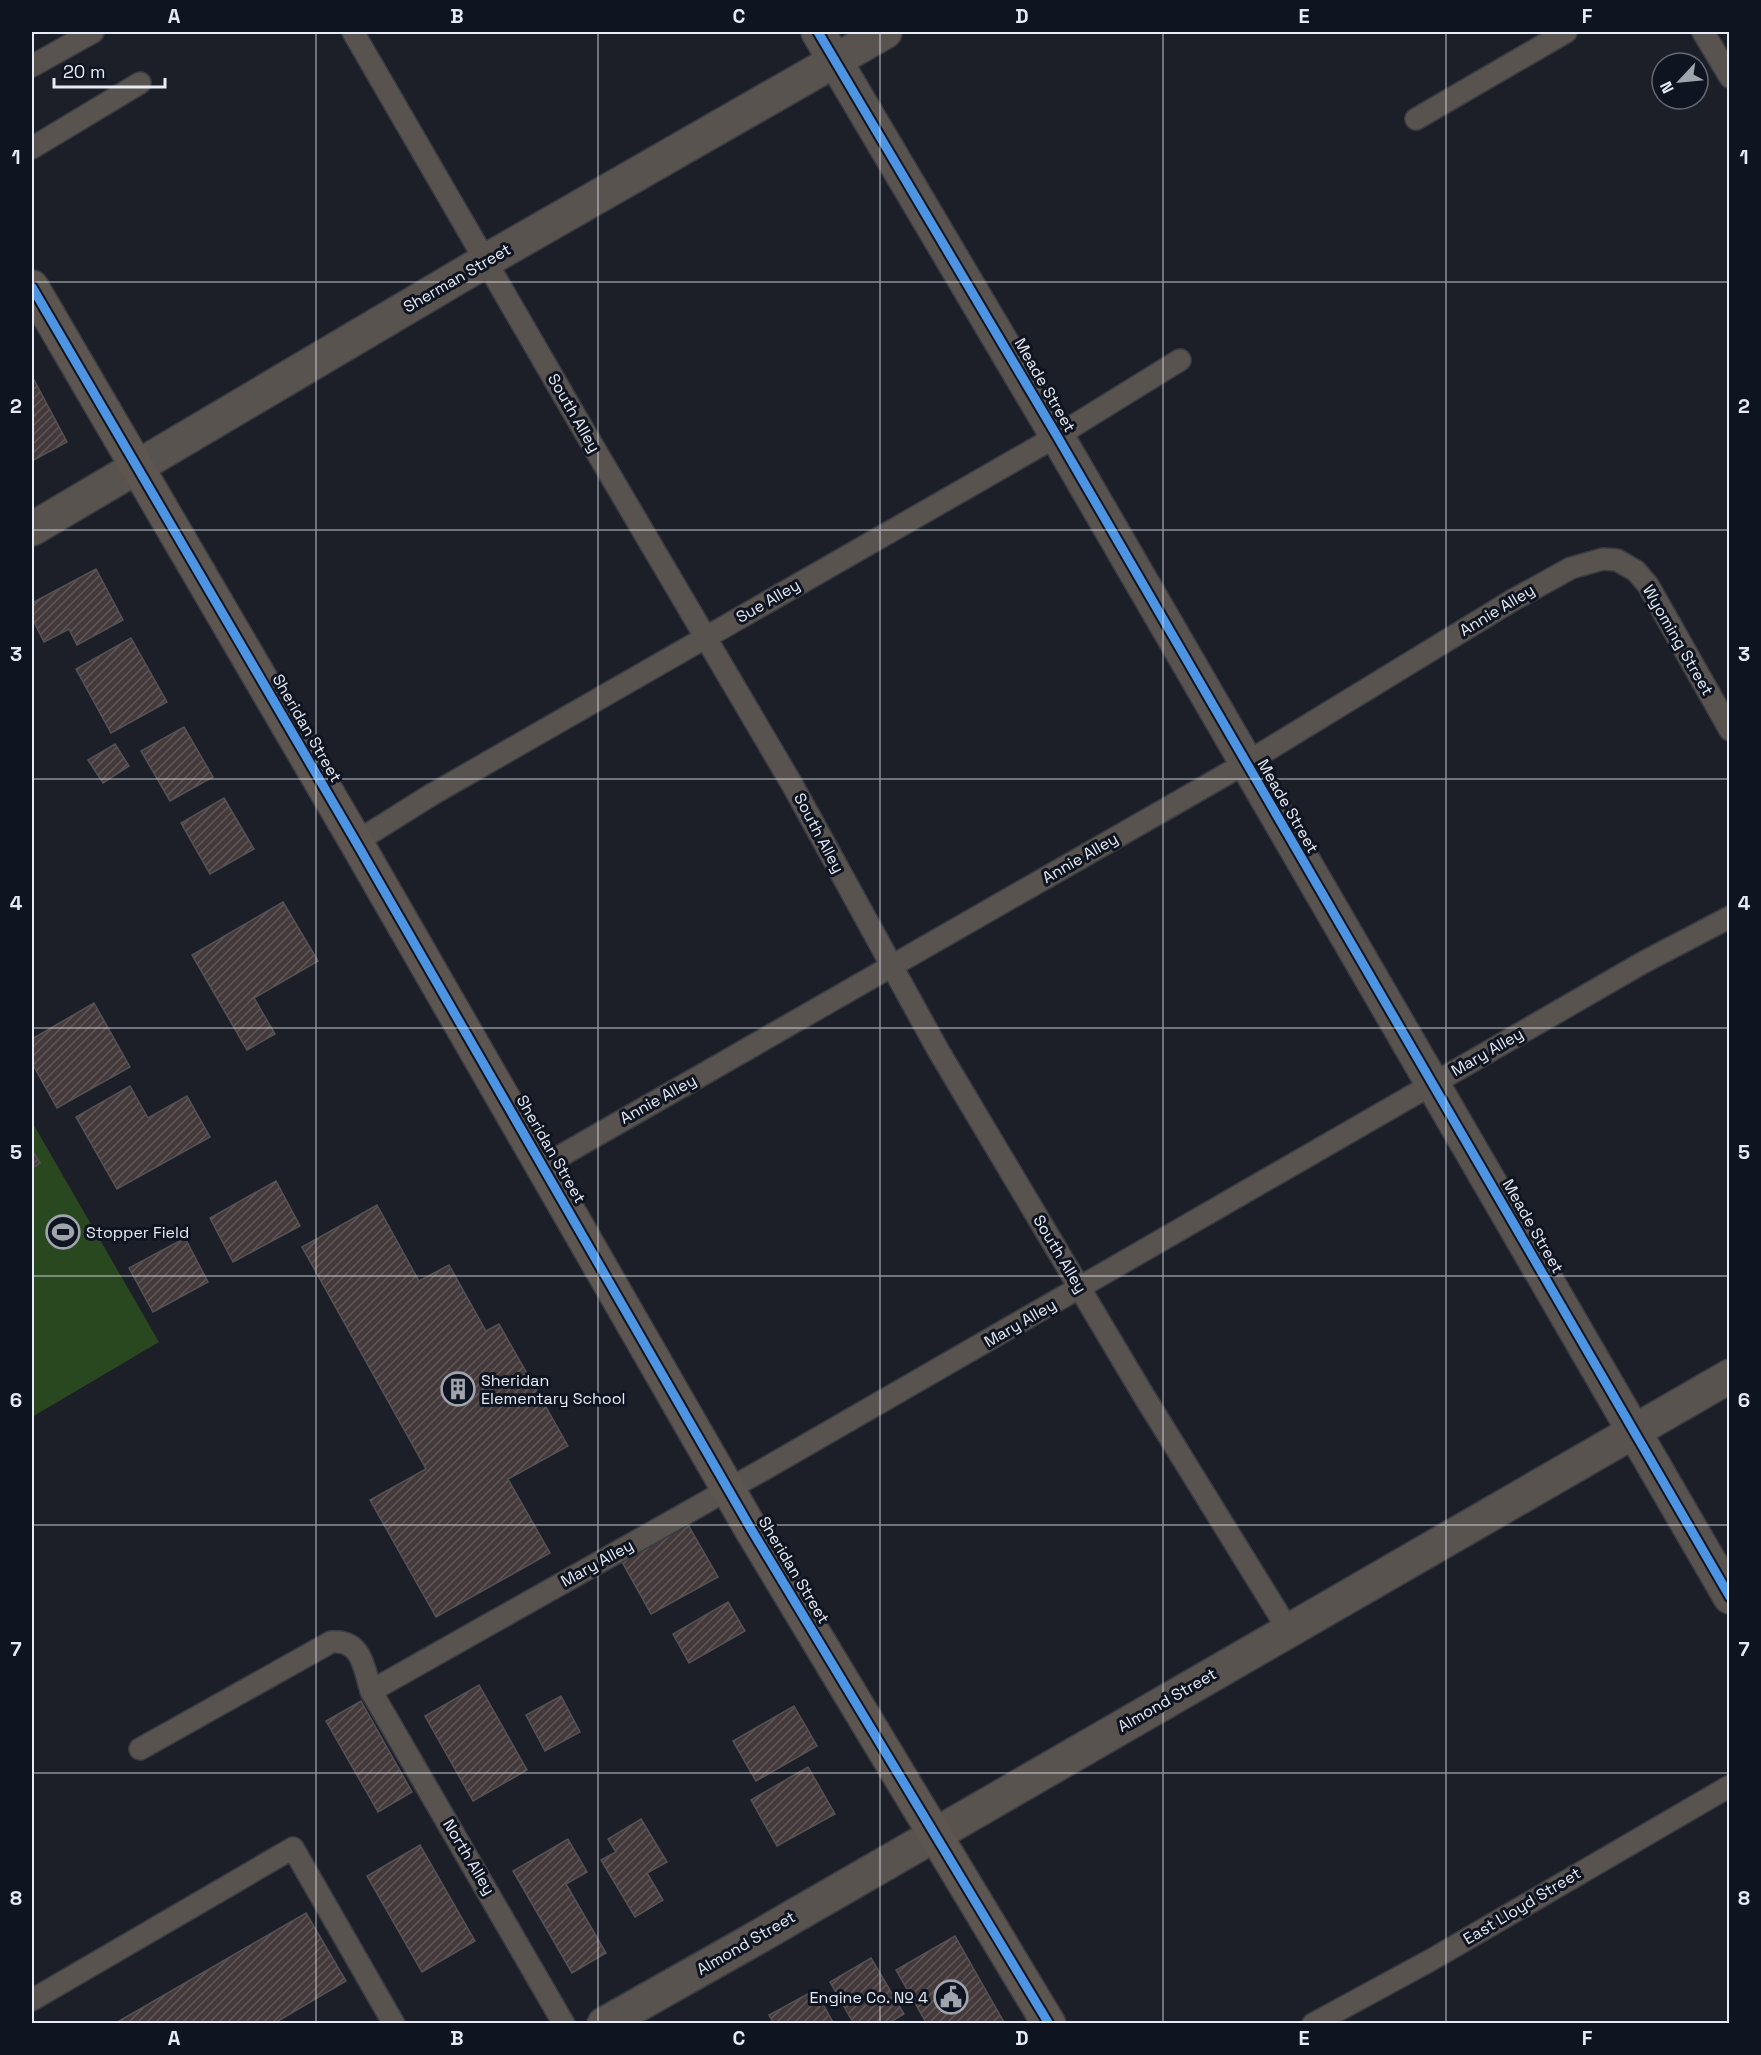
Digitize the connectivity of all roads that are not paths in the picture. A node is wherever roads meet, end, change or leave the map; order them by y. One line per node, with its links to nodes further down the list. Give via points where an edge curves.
1 (93, 32): 8 (lane)
2 (353, 32): 13 (lane, South Alley)
3 (818, 32): 7 (street, Meade Street)
4 (885, 32): 7 (street, Sherman Street)
5 (1566, 32): 11 (lane)
6 (1703, 32): 9 (lane)
7 (835, 61): 13 (street, Sherman Street); 16 (street, Meade Street)
8 (32, 66)
9 (1730, 77)
10 (140, 83): 12 (lane)
11 (1416, 119)
12 (32, 147)
13 (487, 261): 17 (street, Sherman Street); 20 (lane, South Alley)
14 (32, 287): 17 (street, Sheridan Street)
15 (1180, 360): 16 (lane, Sue Alley)
16 (1057, 436): 20 (lane, Sue Alley); 22 (street, Meade Street)
17 (137, 466): 18 (street, Sherman Street); 23 (street, Sheridan Street)
18 (32, 529)
19 (1617, 561): 21 (lane, Wyoming Street, via 1636,571 1648,585); 22 (lane, Annie Alley, via 1602,559 1571,568)
20 (705, 638): 23 (lane, Sue Alley); 25 (lane, South Alley, via 793,786)
21 (1730, 730)
22 (1246, 763): 25 (lane, Annie Alley); 26 (street, Meade Street)
23 (356, 842): 27 (street, Sheridan Street)
24 (1730, 917): 26 (lane, Mary Alley)
25 (890, 965): 27 (lane, Annie Alley); 28 (lane, South Alley)
26 (1433, 1084): 28 (lane, Mary Alley); 30 (street, Meade Street)
27 (543, 1166): 31 (street, Sheridan Street)
28 (1081, 1288): 31 (lane, Mary Alley); 33 (lane, South Alley)
29 (1730, 1376): 30 (street, Almond Street)
30 (1635, 1431): 32 (street, Meade Street); 33 (street, Almond Street)
31 (729, 1490): 34 (lane, Mary Alley); 37 (street, Sheridan Street)
32 (1730, 1597)
33 (1289, 1631): 37 (street, Almond Street)
34 (371, 1691): 35 (lane, North Alley, via 356,1648 344,1641 331,1642); 40 (lane, North Alley)
35 (140, 1749)
36 (1730, 1786): 43 (lane, East Lloyd Street, via 1431,1960)
37 (936, 1833): 41 (street, Almond Street); 42 (street, Sheridan Street)
38 (32, 2000): 39 (lane, via 292,1848)
39 (393, 2024)
40 (564, 2024)
41 (604, 2024)
42 (1049, 2024)
43 (1312, 2024)

